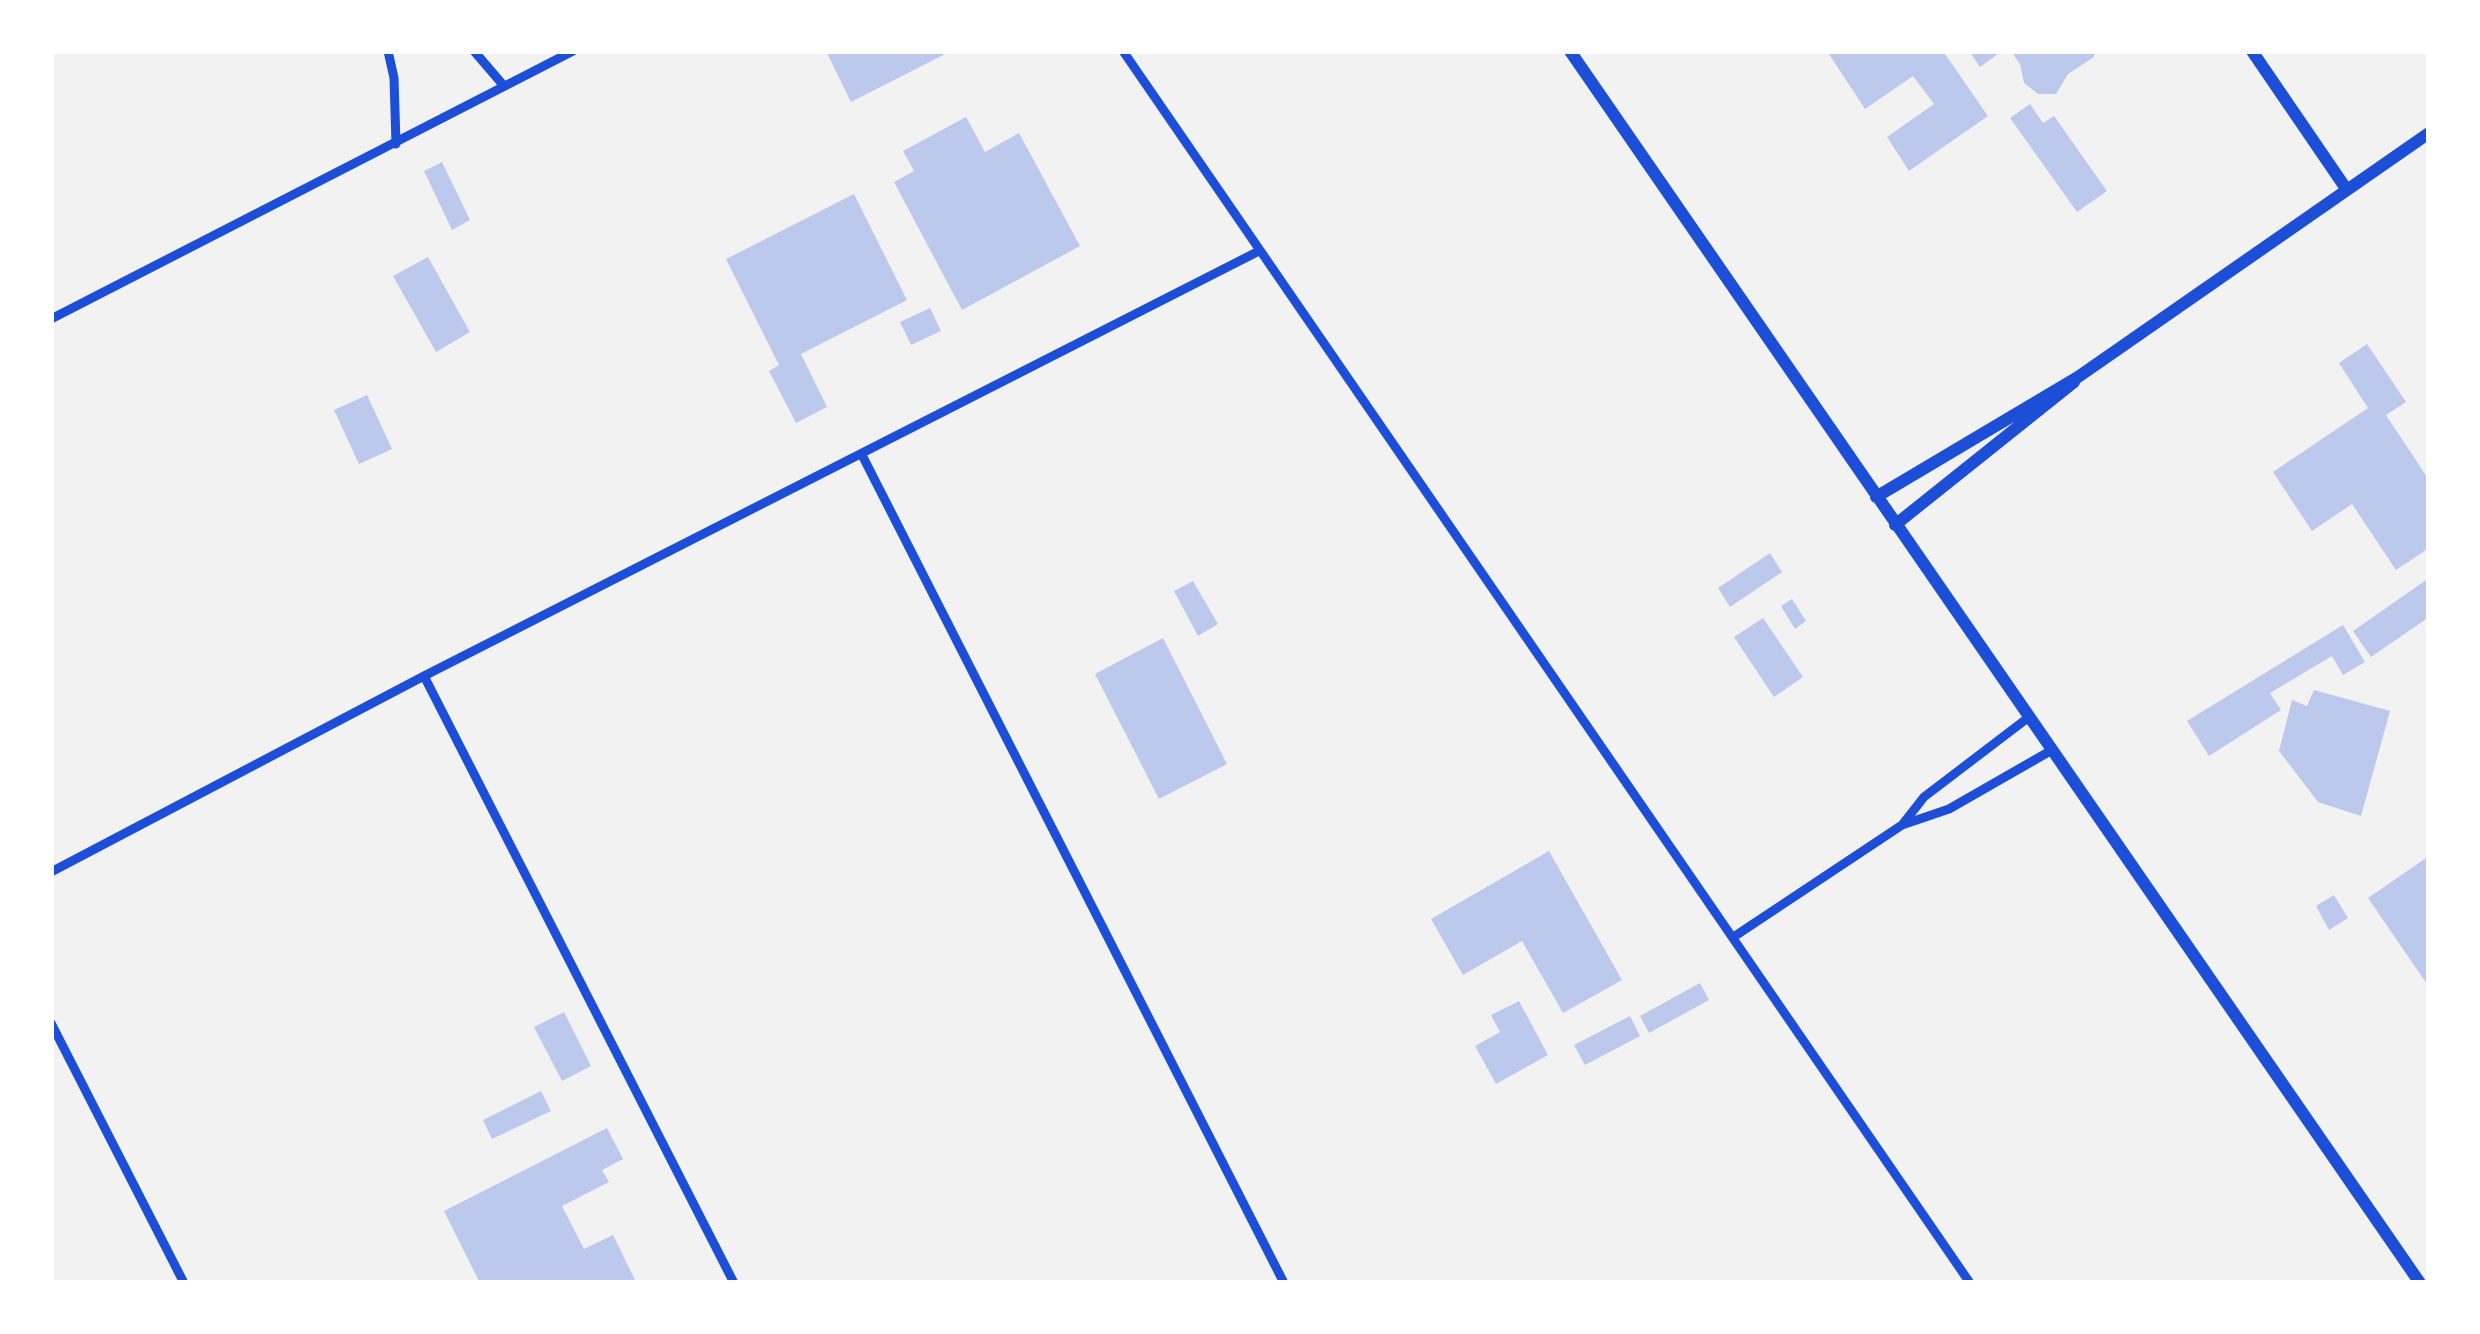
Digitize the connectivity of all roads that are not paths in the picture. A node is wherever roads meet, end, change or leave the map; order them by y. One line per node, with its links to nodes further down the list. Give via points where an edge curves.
1 (388, 51): 9 (lane)
2 (474, 51): 7 (lane)
3 (573, 51): 7 (lane)
4 (1123, 51): 11 (lane)
5 (1570, 51): 15 (street)
6 (2252, 51): 10 (street)
7 (503, 86): 9 (lane)
8 (2429, 133): 10 (street)
9 (396, 144): 12 (lane)
10 (2347, 190): 13 (street)
11 (1258, 251): 14 (lane); 22 (lane)
12 (51, 320)
13 (2078, 377): 15 (street); 16 (street)
14 (862, 455): 17 (lane); 26 (lane)
15 (1876, 497): 16 (street)
16 (1895, 525): 18 (street)
17 (424, 676): 21 (lane); 25 (lane)
18 (2029, 717): 19 (street); 20 (lane, via 1924,797)
19 (2052, 750): 20 (lane, via 1948,809); 28 (street)
20 (1902, 825): 22 (lane)
21 (51, 872)
22 (1735, 936): 27 (lane)
23 (51, 1023): 24 (lane)
24 (184, 1283)
25 (734, 1283)
26 (1283, 1283)
27 (1970, 1283)
28 (2420, 1283)

